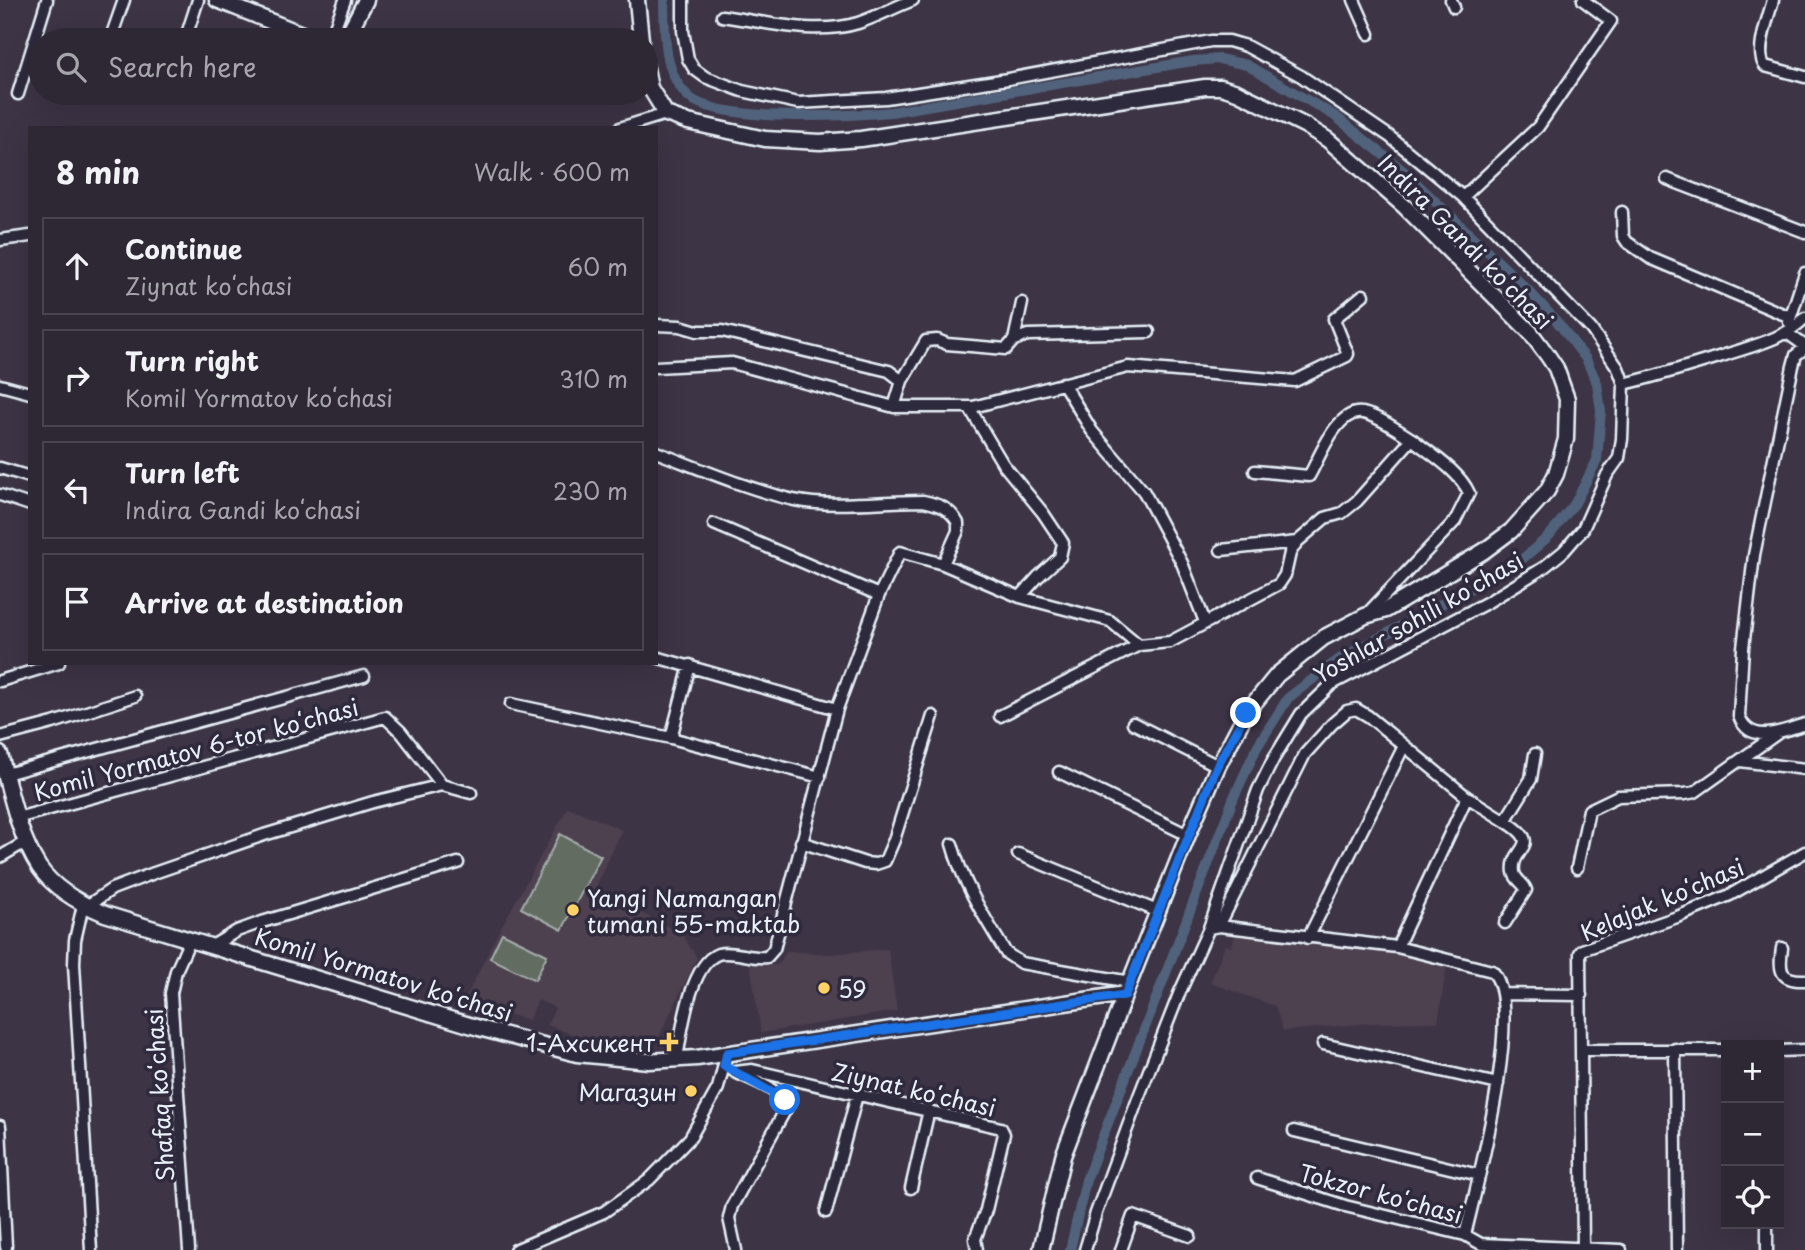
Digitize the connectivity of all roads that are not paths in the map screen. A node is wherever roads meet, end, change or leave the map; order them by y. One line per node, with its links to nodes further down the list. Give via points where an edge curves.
1 (47, 0): 14 (street)
2 (124, 0): 15 (street)
3 (198, 0): 16 (street)
4 (217, 0): 17 (street)
5 (345, 0): 18 (street)
6 (366, 0): 19 (street)
7 (637, 0): 20 (street)
8 (683, 0): 29 (street, via 683,31 694,69 705,78 742,91 798,103 886,98 1211,41 1238,43 1301,76 1389,136)
9 (913, 0): 13 (street, via 857,23 828,28)
10 (1354, 0): 21 (street)
11 (1583, 0): 29 (street, via 1611,21 1538,127)
12 (1773, 0): 23 (street, via 1761,62)
13 (722, 16)
14 (38, 28)
15 (114, 28)
16 (189, 28)
17 (287, 28)
18 (334, 28)
19 (351, 28)
20 (640, 28)
21 (1369, 34)
22 (28, 62): 24 (street)
23 (1805, 77)
24 (18, 94)
25 (658, 101): 26 (street)
26 (666, 114): 27 (street); 64 (street, Indira Gandi koʻchasi, via 765,139 820,142 1213,86 1261,102 1328,141 1404,206 1530,332 1556,369 1567,399 1566,439 1559,466 1547,491 1524,519 1485,551 1386,610)
27 (627, 126)
28 (1667, 179): 31 (street)
29 (1463, 197): 46 (street, via 1591,328)
30 (1622, 212): 37 (street, via 1623,236 1650,258)
31 (1805, 232)
32 (28, 236): 33 (street)
33 (0, 240)
34 (1805, 273): 37 (street)
35 (1363, 295): 45 (street, via 1335,319 1348,354 1295,381 1128,367)
36 (1022, 303): 41 (street)
37 (1790, 317): 42 (street)
38 (1805, 318): 42 (street)
39 (658, 325): 44 (street, via 722,331 889,371)
40 (1149, 332): 41 (street, via 1039,334)
41 (1014, 340): 44 (street, via 1006,349 926,341)
42 (1797, 340): 46 (street); 79 (street, via 1754,555 1740,684 1742,724 1760,735)
43 (658, 367): 49 (street, via 732,363)
44 (902, 381): 49 (street)
45 (1063, 383): 50 (street); 65 (street, via 1092,431 1144,492 1182,563)
46 (1624, 384): 108 (street, Yoshlar sohili koʻchasi, via 1619,458 1583,529 1564,551 1488,602 1332,684 1301,714 1258,790)
47 (0, 385): 48 (street)
48 (28, 392)
49 (894, 407): 50 (street)
50 (969, 407): 63 (street, via 1003,464 1063,543 1060,557)
51 (1412, 439): 54 (street, via 1360,412 1337,425 1309,476); 59 (street, via 1357,501 1342,513 1325,518); 64 (street, via 1446,466 1469,493 1455,522)
52 (658, 453): 61 (street, via 796,500 935,503 958,523)
53 (0, 468): 55 (street)
54 (1255, 471)
55 (28, 476)
56 (0, 495): 57 (street)
57 (28, 504)
58 (714, 524): 62 (street)
59 (1297, 542): 60 (street); 65 (street, via 1279,584)
60 (1222, 550)
61 (943, 564): 62 (street, via 900,552); 63 (street)
62 (879, 594): 74 (street)
63 (1020, 597): 66 (street, via 1110,621)
64 (1365, 616): 86 (street, Indira Gandi koʻchasi, via 1315,643 1277,675 1246,713)
65 (1205, 622): 66 (street, via 1170,642)
66 (1139, 645): 76 (street)
67 (658, 657): 69 (street)
68 (52, 665): 71 (street)
69 (690, 665): 74 (street); 81 (street)
70 (364, 676): 89 (street)
71 (0, 681)
72 (135, 695): 80 (street)
73 (512, 704): 81 (street)
74 (837, 709): 90 (street)
75 (933, 716): 98 (street, via 885,861 865,863)
76 (1000, 716)
77 (1133, 723): 86 (street)
78 (1805, 724): 79 (street)
79 (1779, 732): 85 (street)
80 (0, 737)
81 (671, 738): 90 (street)
82 (1404, 746): 93 (street, Yoshlar sohili koʻchasi); 108 (street, Yoshlar sohili koʻchasi, via 1356,709 1332,724 1305,754); 109 (street)
83 (0, 754): 89 (street, Komil Yormatov koʻchasi)
84 (1535, 754): 95 (street, via 1531,779)
85 (1740, 761): 87 (street); 104 (street, via 1695,792 1618,796 1588,810)
86 (1217, 766): 96 (street, Indira Gandi koʻchasi)
87 (1805, 769)
88 (1059, 772): 96 (street)
89 (6, 775): 94 (street, Komil Yormatov koʻchasi)
90 (820, 777): 98 (street)
91 (442, 785): 92 (street); 94 (street, Komil Yormatov 6-tor koʻchasi, via 385,717); 105 (street, via 252,839 112,889)
92 (471, 793)
93 (1467, 797): 95 (street, Yoshlar sohili koʻchasi); 112 (street)
94 (17, 818): 97 (street, Komil Yormatov koʻchasi)
95 (1504, 821): 107 (street, Yoshlar sohili koʻchasi, via 1519,829 1524,838 1513,870 1526,890)
96 (1188, 835): 106 (street, Indira Gandi koʻchasi)
97 (27, 841): 102 (street); 105 (street, Komil Yormatov koʻchasi, via 51,881)
98 (801, 842): 124 (street, via 774,949 767,957 720,953 708,961 684,1013)
99 (952, 844): 115 (street, via 958,866 1006,953 1021,963)
100 (1805, 852): 117 (street, Kelajak koʻchasi, via 1730,895 1582,950)
101 (1018, 854): 106 (street)
102 (0, 857)
103 (458, 863): 111 (street, via 262,922)
104 (1577, 868)
105 (85, 906): 110 (street, Komil Yormatov koʻchasi); 142 (street, via 74,964)
106 (1157, 911): 115 (street, Indira Gandi koʻchasi)
107 (1505, 923)
108 (1214, 927): 109 (street); 148 (street, Yoshlar sohili koʻchasi, via 1180,994 1139,1096)
109 (1308, 938): 112 (street)
110 (190, 940): 111 (street, Komil Yormatov koʻchasi); 143 (street, Shafaq koʻchasi, via 171,993)
111 (212, 947): 124 (street, Komil Yormatov koʻchasi, via 578,1054)
112 (1397, 947): 116 (street, via 1492,971)
113 (1782, 948): 114 (street, via 1783,974)
114 (1805, 980)
115 (1127, 988): 125 (street, Komil Yormatov koʻchasi); 147 (street, Indira Gandi koʻchasi, via 1063,1156)
116 (1503, 994): 117 (street); 127 (street)
117 (1581, 995): 120 (street, Kelajak koʻchasi)
118 (1323, 1044): 127 (street)
119 (1675, 1049): 120 (street); 121 (street); 151 (street)
120 (1581, 1050): 141 (street, Kelajak koʻchasi)
121 (1721, 1050)
122 (1805, 1050): 123 (street)
123 (1784, 1051)
124 (677, 1059): 125 (street, Komil Yormatov koʻchasi)
125 (726, 1060): 126 (street, Ziynat koʻchasi); 144 (street, via 718,1088 690,1138 649,1180 604,1212)
126 (735, 1072): 128 (street, Ziynat koʻchasi, via 752,1070); 145 (street, Ziynat koʻchasi, via 774,1092 788,1107 732,1206 729,1218)
127 (1498, 1084): 132 (street)
128 (857, 1095): 129 (street, Ziynat koʻchasi); 135 (street)
129 (929, 1110): 134 (street); 146 (street, Ziynat koʻchasi, via 1001,1128 1004,1134 975,1239)
130 (0, 1126): 139 (street)
131 (1294, 1131): 132 (street)
132 (1479, 1175): 137 (street)
133 (1257, 1178): 137 (street, Tokzor koʻchasi, via 1345,1206)
134 (911, 1188)
135 (826, 1212)
136 (1767, 1229): 152 (street)
137 (1465, 1235): 140 (street, Tokzor koʻchasi)
138 (1190, 1236): 149 (street, via 1133,1216)
139 (6, 1247)
140 (1476, 1247): 141 (street, Tokzor koʻchasi)
141 (1583, 1249): 150 (street, Tokzor koʻchasi)
142 (91, 1250)
143 (189, 1250)
144 (515, 1250)
145 (736, 1250)
146 (977, 1250)
147 (1041, 1250)
148 (1085, 1250)
149 (1121, 1250)
150 (1620, 1250)
151 (1677, 1250)
152 (1768, 1250)

